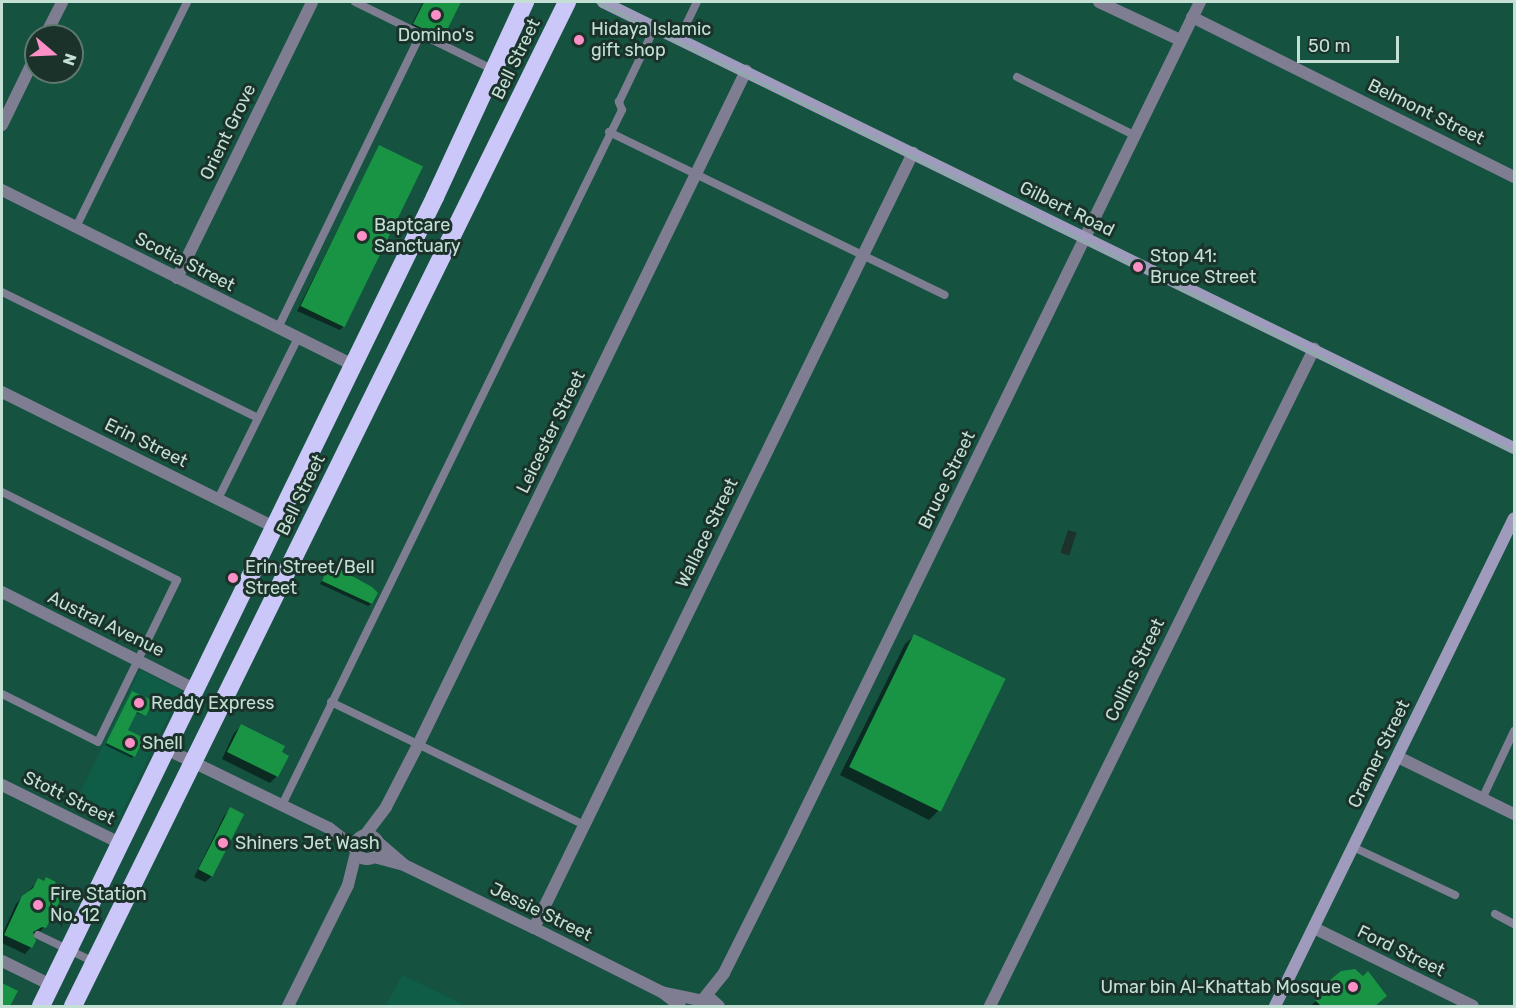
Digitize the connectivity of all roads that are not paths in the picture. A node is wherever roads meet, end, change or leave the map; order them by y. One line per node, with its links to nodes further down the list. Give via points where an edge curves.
1 (62, 2): 12 (street)
2 (187, 2): 28 (lane)
3 (312, 2): 31 (street, Orient Grove)
4 (355, 2): 14 (lane)
5 (525, 2): 17 (highway, Bell Street)
6 (567, 2): 54 (highway, Bell Street)
7 (603, 2): 13 (street, Gilbert Road)
8 (697, 2): 15 (lane)
9 (1099, 2): 16 (street)
10 (1200, 2): 11 (street, Bruce Street)
11 (1192, 17): 16 (street, Bruce Street); 26 (street, Belmont Street)
12 (51, 24)
13 (655, 27): 15 (street, Gilbert Road); 22 (lane, via 619,102 622,110)
14 (421, 34): 17 (lane); 34 (lane)
15 (679, 39): 18 (street, Gilbert Road)
16 (1180, 40): 23 (street, Bruce Street)
17 (494, 70): 37 (highway, Bell Street)
18 (746, 71): 24 (street, Gilbert Road); 25 (street, Leicester Street)
19 (1017, 77): 23 (lane)
20 (24, 80): 21 (street)
21 (2, 125)
22 (609, 132): 25 (lane); 49 (lane)
23 (1136, 136): 29 (street, Bruce Street)
24 (913, 153): 29 (street, Gilbert Road); 30 (street, Wallace Street)
25 (697, 174): 30 (lane); 51 (street, Leicester Street)
26 (1515, 177)
27 (2, 190): 28 (street, Scotia Street)
28 (76, 227): 31 (street, Scotia Street)
29 (1085, 237): 36 (street, Gilbert Road); 77 (street, Bruce Street)
30 (864, 254): 33 (lane); 59 (street, Wallace Street)
31 (177, 278): 34 (street, Scotia Street)
32 (2, 292): 39 (lane)
33 (945, 295)
34 (278, 328): 35 (street, Scotia Street)
35 (298, 338): 37 (street, Scotia Street); 39 (lane)
36 (1314, 349): 40 (street, Gilbert Road); 86 (street, Collins Street)
37 (353, 365): 44 (highway, Bell Street)
38 (2, 392): 42 (street, Erin Street)
39 (258, 418): 42 (lane)
40 (1515, 448)
41 (2, 492): 46 (lane, via 177,580)
42 (218, 499): 44 (street, Erin Street)
43 (1515, 518): 53 (street, Cramer Street)
44 (274, 527): 47 (highway, Bell Street)
45 (2, 592): 46 (street, Austral Avenue)
46 (138, 660): 47 (street, Austral Avenue); 48 (lane, via 98,742)
47 (194, 688): 52 (highway, Bell Street)
48 (2, 694)
49 (331, 702): 51 (lane); 57 (lane)
50 (1515, 731): 56 (lane)
51 (418, 745): 59 (lane); 61 (street, Leicester Street)
52 (164, 748): 54 (street, Jessie Street); 62 (highway, Bell Street)
53 (1398, 757): 56 (street); 63 (street, Cramer Street)
54 (192, 762): 57 (street, Jessie Street); 76 (highway, Bell Street)
55 (2, 785): 62 (street, Stott Street)
56 (1482, 799): 58 (street)
57 (282, 805): 60 (street, Jessie Street)
58 (1515, 814)
59 (584, 825): 71 (street, Wallace Street)
60 (329, 828): 61 (street, Jessie Street); 64 (street, Jessie Street)
61 (370, 838): 64 (street, via 356,841); 65 (street); 66 (street, Jessie Street)
62 (120, 843): 74 (highway, Bell Street)
63 (1353, 847): 68 (lane); 72 (street, Cramer Street)
64 (355, 850): 65 (street, Jessie Street, via 361,857); 67 (street)
65 (371, 858): 66 (street, Jessie Street); 67 (street)
66 (404, 865): 71 (street, Jessie Street)
67 (348, 885): 83 (street)
68 (1455, 895)
69 (1495, 914): 70 (lane)
70 (1515, 924)
71 (534, 928): 79 (street, Jessie Street)
72 (1314, 928): 87 (street, Cramer Street); 88 (street, Ford Street)
73 (38, 935): 74 (lane)
74 (68, 950): 76 (lane); 78 (highway, Bell Street)
75 (2, 961): 78 (street)
76 (94, 962): 82 (highway, Bell Street)
77 (724, 973): 80 (street, Bruce Street); 85 (street, Bruce Street)
78 (51, 985): 81 (highway, Bell Street)
79 (662, 992): 80 (street, Jessie Street); 84 (street, Jessie Street)
80 (698, 1002): 85 (street, Jessie Street, via 712,1000)
81 (41, 1006)
82 (73, 1006)
83 (288, 1006)
84 (680, 1006)
85 (718, 1006)
86 (990, 1006)
87 (1275, 1006)
88 (1473, 1006)

